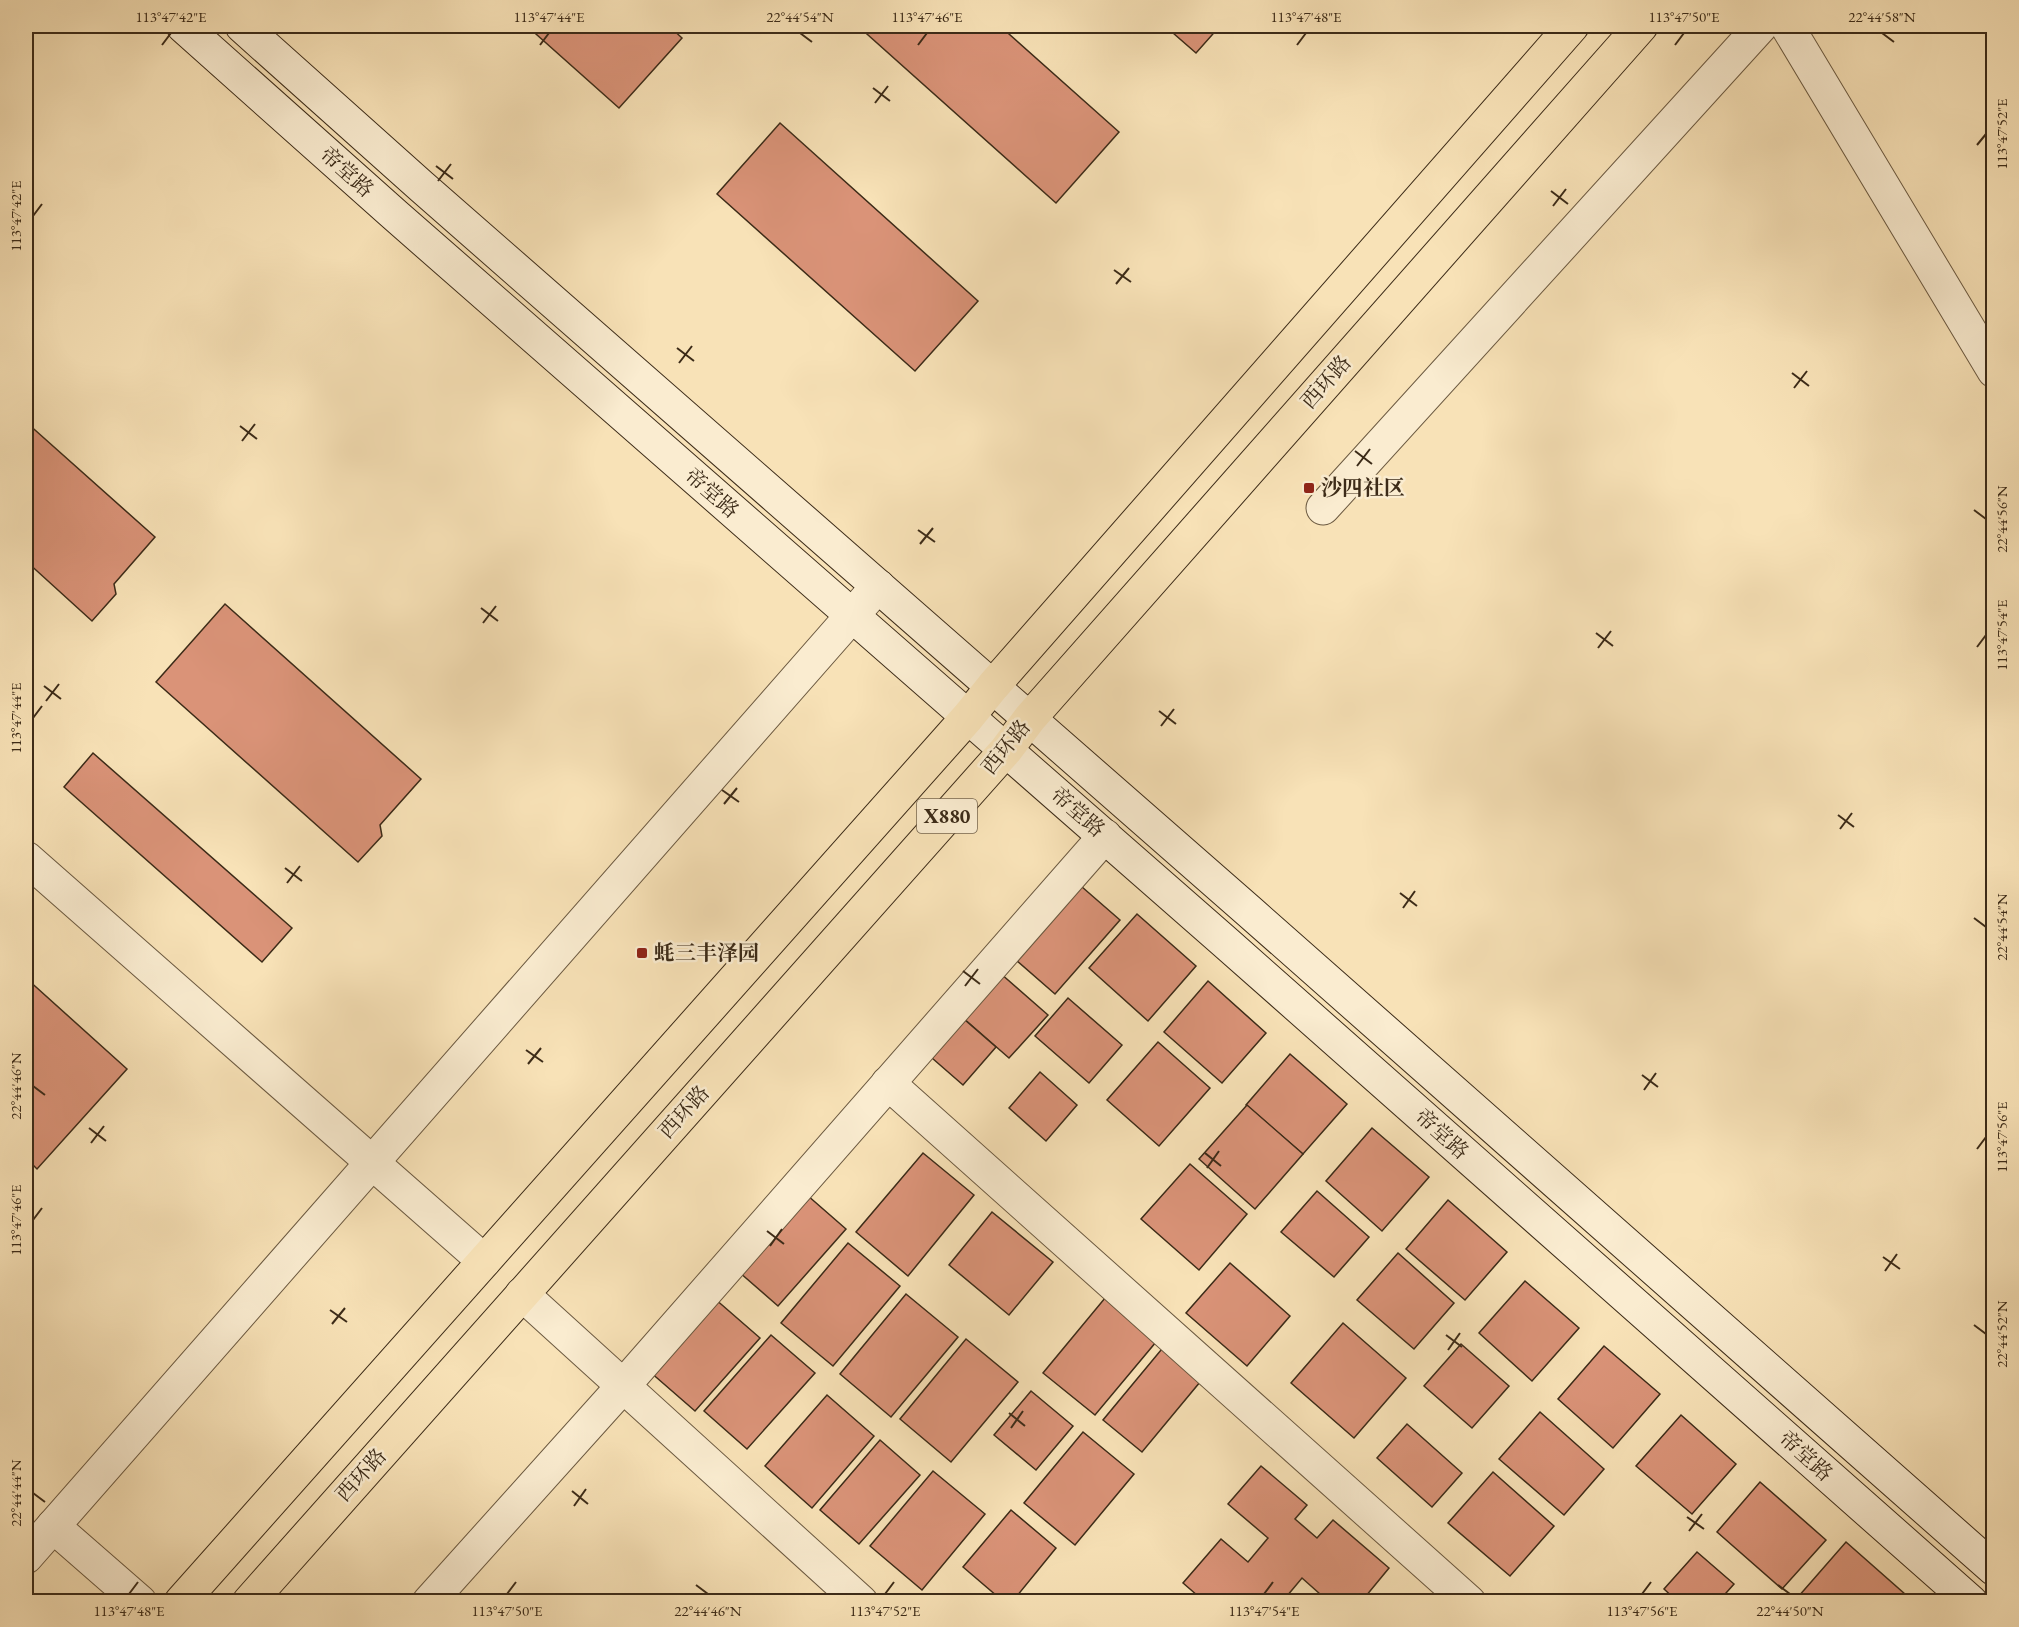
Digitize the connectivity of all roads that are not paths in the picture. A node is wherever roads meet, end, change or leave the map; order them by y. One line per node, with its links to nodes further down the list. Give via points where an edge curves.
1 (183, 26): 10 (street, 帝堂路)
2 (242, 26): 9 (street, 帝堂路)
3 (1572, 26): 11 (main road, X880)
4 (1641, 26): 13 (main road, 西环路 / X880)
5 (1761, 26): 8 (street)
6 (1787, 26): 7 (street)
7 (1994, 371)
8 (1323, 508)
9 (878, 586): 10 (street); 11 (street, 帝堂路)
10 (853, 616): 12 (street, 帝堂路); 18 (street)
11 (993, 686): 12 (main road, X880); 13 (street, 帝堂路)
12 (968, 717): 14 (street, 帝堂路); 19 (main road, X880)
13 (1030, 718): 14 (main road, 西环路 / X880); 24 (street, 帝堂路)
14 (1006, 750): 15 (street, 帝堂路); 20 (main road, 西环路 / X880)
15 (1105, 836): 17 (street); 31 (street, 帝堂路)
16 (26, 858): 18 (street)
17 (888, 1083): 21 (street); 30 (street)
18 (371, 1162): 19 (street); 22 (street)
19 (484, 1261): 26 (main road, X880)
20 (522, 1294): 21 (street); 27 (main road, 西环路 / X880)
21 (624, 1385): 28 (street); 29 (street)
22 (53, 1526): 23 (street); 25 (street)
23 (26, 1557)
24 (1994, 1569)
25 (140, 1602)
26 (181, 1602)
27 (249, 1602)
28 (429, 1602)
29 (861, 1602)
30 (1470, 1602)
31 (1971, 1602)

